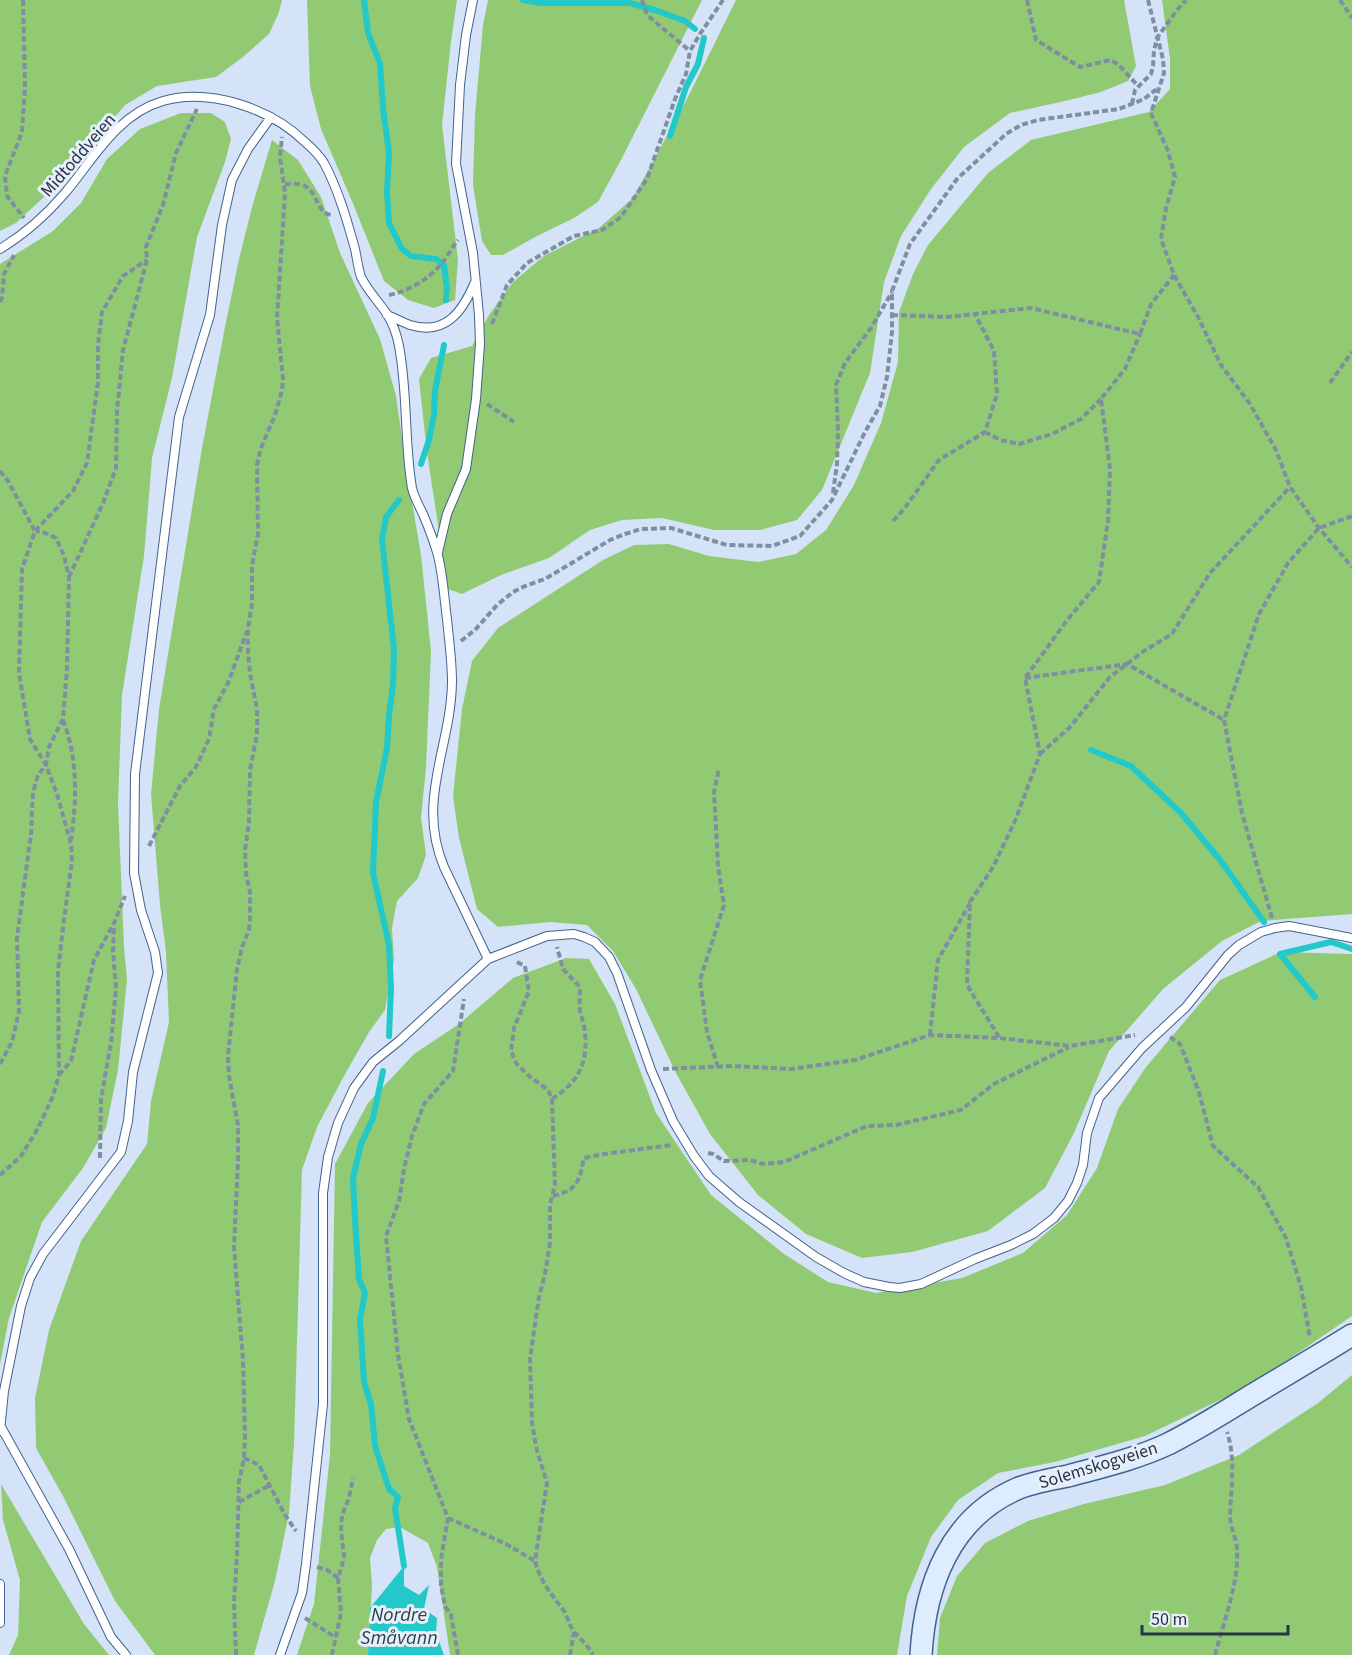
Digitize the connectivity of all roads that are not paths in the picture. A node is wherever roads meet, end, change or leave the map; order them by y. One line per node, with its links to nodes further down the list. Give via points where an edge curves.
1 (473, 0): 4 (lane, via 463,55 456,142 457,173)
2 (271, 117): 3 (lane, Midtoddveien, via 215,99 188,97 152,105 120,126 48,212); 5 (lane, Midtoddveien, via 296,133 323,160 345,218 360,274); 10 (lane, via 232,180 210,315 179,417 135,774 134,873 158,973 133,1072 129,1121 121,1152 43,1254 30,1278 4,1391)
3 (0, 249)
4 (476, 280): 5 (lane, via 464,306 442,324 422,327); 6 (lane, via 480,344 476,399 466,469 447,514)
5 (387, 315): 6 (lane, via 396,334 403,370 413,491)
6 (437, 554): 8 (lane, via 452,681 433,801 434,834 438,854)
7 (1352, 938): 8 (lane, via 1289,926 1261,932 1234,950 1186,1007 1142,1048 1098,1098 1077,1183 1054,1218 1011,1245 921,1284 900,1288 864,1282 816,1257 709,1176 673,1121 617,973 595,942 574,934 554,935)
8 (488, 959): 14 (lane, via 373,1062 354,1088 338,1123 323,1193 323,1404 306,1564 302,1593)
9 (1352, 1335): 15 (street, Solemskogveien, via 1167,1444 1020,1488 992,1504 962,1531 941,1565 928,1601)
10 (1, 1429): 13 (lane, via 69,1549 111,1637)
11 (0, 1584): 12 (lane)
12 (0, 1623)
13 (126, 1655)
14 (280, 1655)
15 (921, 1655)

